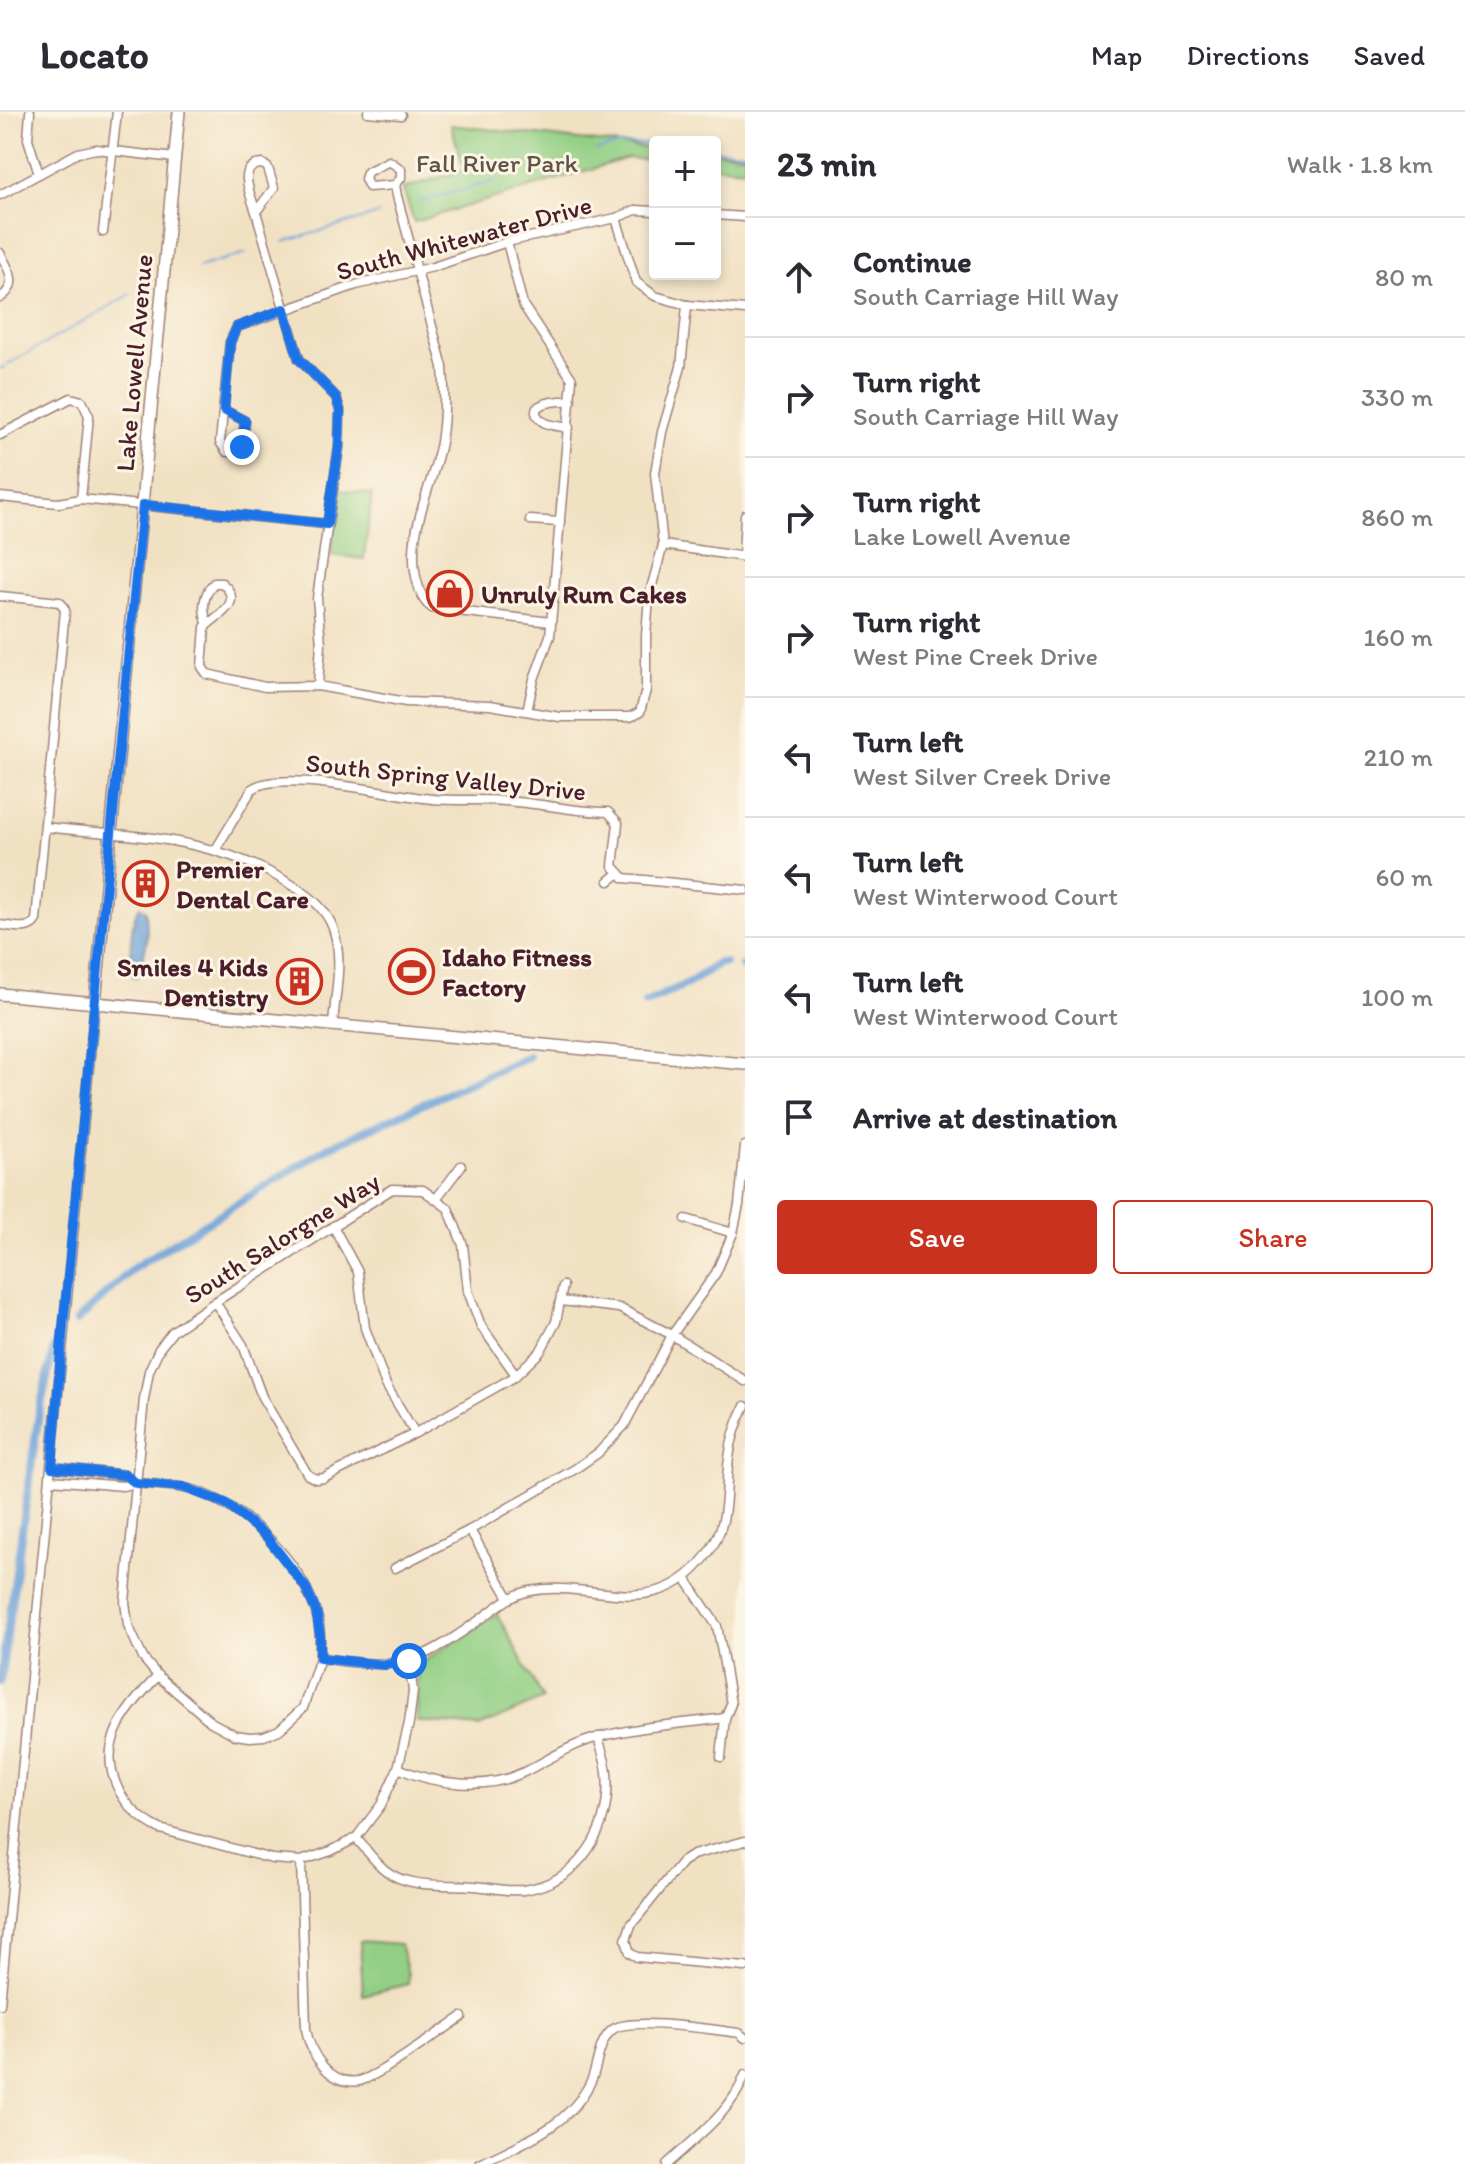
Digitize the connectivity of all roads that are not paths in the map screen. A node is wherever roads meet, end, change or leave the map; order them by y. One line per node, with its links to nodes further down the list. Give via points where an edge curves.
1 (30, 112): 8 (street, via 28,139)
2 (117, 112): 6 (street)
3 (179, 112): 7 (main road, Lake Lowell Avenue)
4 (368, 112): 5 (street)
5 (401, 115)
6 (113, 151): 7 (street); 8 (street, via 78,153); 16 (street)
7 (175, 158): 30 (main road, Lake Lowell Avenue)
8 (39, 174): 10 (street)
9 (395, 185): 9 (street, via 369,187 367,172 389,161 396,164 401,178); 19 (street)
10 (0, 195)
11 (649, 211): 15 (street, South Whitewater Drive)
12 (256, 212): 12 (street, via 274,188 263,164 254,164 245,178); 22 (street)
13 (721, 215): 14 (street)
14 (745, 217)
15 (616, 218): 17 (street, South Whitewater Drive); 21 (street, via 636,282 655,296)
16 (103, 232)
17 (507, 242): 19 (street, South Whitewater Drive); 24 (street, via 523,305 572,379)
18 (0, 253): 20 (street, via 12,275 8,293)
19 (418, 271): 22 (street, South Whitewater Drive); 38 (street, via 443,367 445,395 440,445 416,534 414,572 421,592 432,608)
20 (0, 298)
21 (687, 305): 23 (street); 35 (street, via 681,367 655,473)
22 (284, 309): 25 (street, South Whitewater Drive, via 237,327 230,342); 34 (street, via 299,359 336,397 340,410)
23 (745, 310)
24 (571, 401): 26 (street); 26 (street, via 547,401 538,411 543,422)
25 (224, 410): 25 (street, via 220,442 227,452 235,452 242,447 245,421)
26 (569, 428): 33 (street)
27 (0, 435): 29 (street, via 71,398 82,401 89,416)
28 (0, 497): 29 (street, via 58,503)
29 (81, 499): 30 (street)
30 (143, 505): 34 (street); 45 (main road, Lake Lowell Avenue)
31 (745, 515): 36 (street)
32 (530, 520): 33 (street)
33 (560, 522): 38 (street)
34 (327, 524): 40 (street, via 317,598)
35 (663, 545): 36 (street); 41 (street, via 649,596 646,690 640,712 630,717 560,717)
36 (744, 557)
37 (0, 596): 44 (street, via 60,602 65,610)
38 (551, 622): 41 (street)
39 (207, 623): 39 (street, via 205,597 214,583 222,583 229,590 227,609); 40 (street, via 201,660 207,674 265,687)
40 (318, 686): 41 (street, via 406,702)
41 (527, 711)
42 (622, 810): 43 (street)
43 (613, 818): 46 (street, South Spring Valley Drive, via 608,812 277,781 252,789); 47 (street, South Spring Valley Drive, via 618,823 613,866)
44 (45, 827): 45 (street); 50 (street, via 36,920 27,928)
45 (111, 834): 46 (street); 52 (main road, Lake Lowell Avenue)
46 (216, 849): 53 (street, via 274,873 319,905 338,946)
47 (619, 873): 48 (street); 49 (street, via 624,878)
48 (609, 881)
49 (745, 890)
50 (0, 925)
51 (0, 994): 52 (main road)
52 (95, 1003): 53 (main road); 69 (street, Lake Lowell Avenue)
53 (333, 1025): 54 (main road)
54 (745, 1064)
55 (745, 1146): 60 (street)
56 (461, 1166): 57 (street)
57 (436, 1199): 59 (street, South Salorgne Way, via 423,1190 392,1189); 65 (street, via 448,1208 463,1245 468,1291 481,1326)
58 (686, 1219): 60 (street)
59 (333, 1226): 63 (street, South Salorgne Way); 68 (street, via 358,1272 365,1328 386,1385)
60 (733, 1233): 64 (street, via 716,1273)
61 (563, 1286): 62 (street)
62 (561, 1301): 64 (street, via 619,1308); 65 (street, via 540,1352)
63 (215, 1302): 68 (street, via 243,1345 262,1397 308,1475 324,1478); 71 (street, South Salorgne Way, via 173,1331 149,1371)
64 (672, 1335): 66 (street); 72 (street, via 624,1426 598,1453)
65 (516, 1375): 68 (street)
66 (745, 1381)
67 (745, 1406): 74 (street, via 729,1456 723,1524 706,1557)
68 (415, 1433)
69 (52, 1467): 70 (street, Lake Lowell Avenue); 71 (street, via 125,1475)
70 (51, 1480): 71 (street); 87 (street, Lake Lowell Avenue)
71 (136, 1483): 76 (street, via 201,1492 225,1503 266,1536 306,1588 316,1611); 78 (street, via 125,1602 135,1643)
72 (470, 1530): 73 (street); 75 (street)
73 (395, 1568)
74 (685, 1578): 75 (street, via 631,1596 553,1589); 79 (street, via 717,1626 731,1704)
75 (509, 1598): 77 (street, via 439,1648)
76 (320, 1658): 77 (street, via 384,1665); 78 (street, via 303,1708 289,1723 264,1736 223,1730)
77 (409, 1661): 82 (street, via 412,1702)
78 (158, 1676): 85 (street, via 131,1705 111,1748 111,1769 129,1808 160,1829 272,1859)
79 (725, 1718): 80 (street); 81 (street)
80 (598, 1737): 82 (street, via 497,1782 430,1779); 83 (street, via 607,1771 601,1824 579,1863 541,1886 507,1890 412,1882 386,1872)
81 (721, 1757)
82 (398, 1768): 83 (street, via 381,1805)
83 (356, 1838): 85 (street)
84 (745, 1841): 86 (street, via 693,1855 671,1873 627,1934 627,1947 637,1957)
85 (301, 1861): 88 (street, via 306,2029 308,2042 330,2073 361,2081)
86 (745, 1967)
87 (0, 2004)
88 (462, 2017)
89 (745, 2038): 91 (street, via 739,2033 631,2023 613,2029 591,2081 567,2115)
90 (745, 2075): 92 (street, via 723,2111)
91 (480, 2164)
92 (667, 2164)

